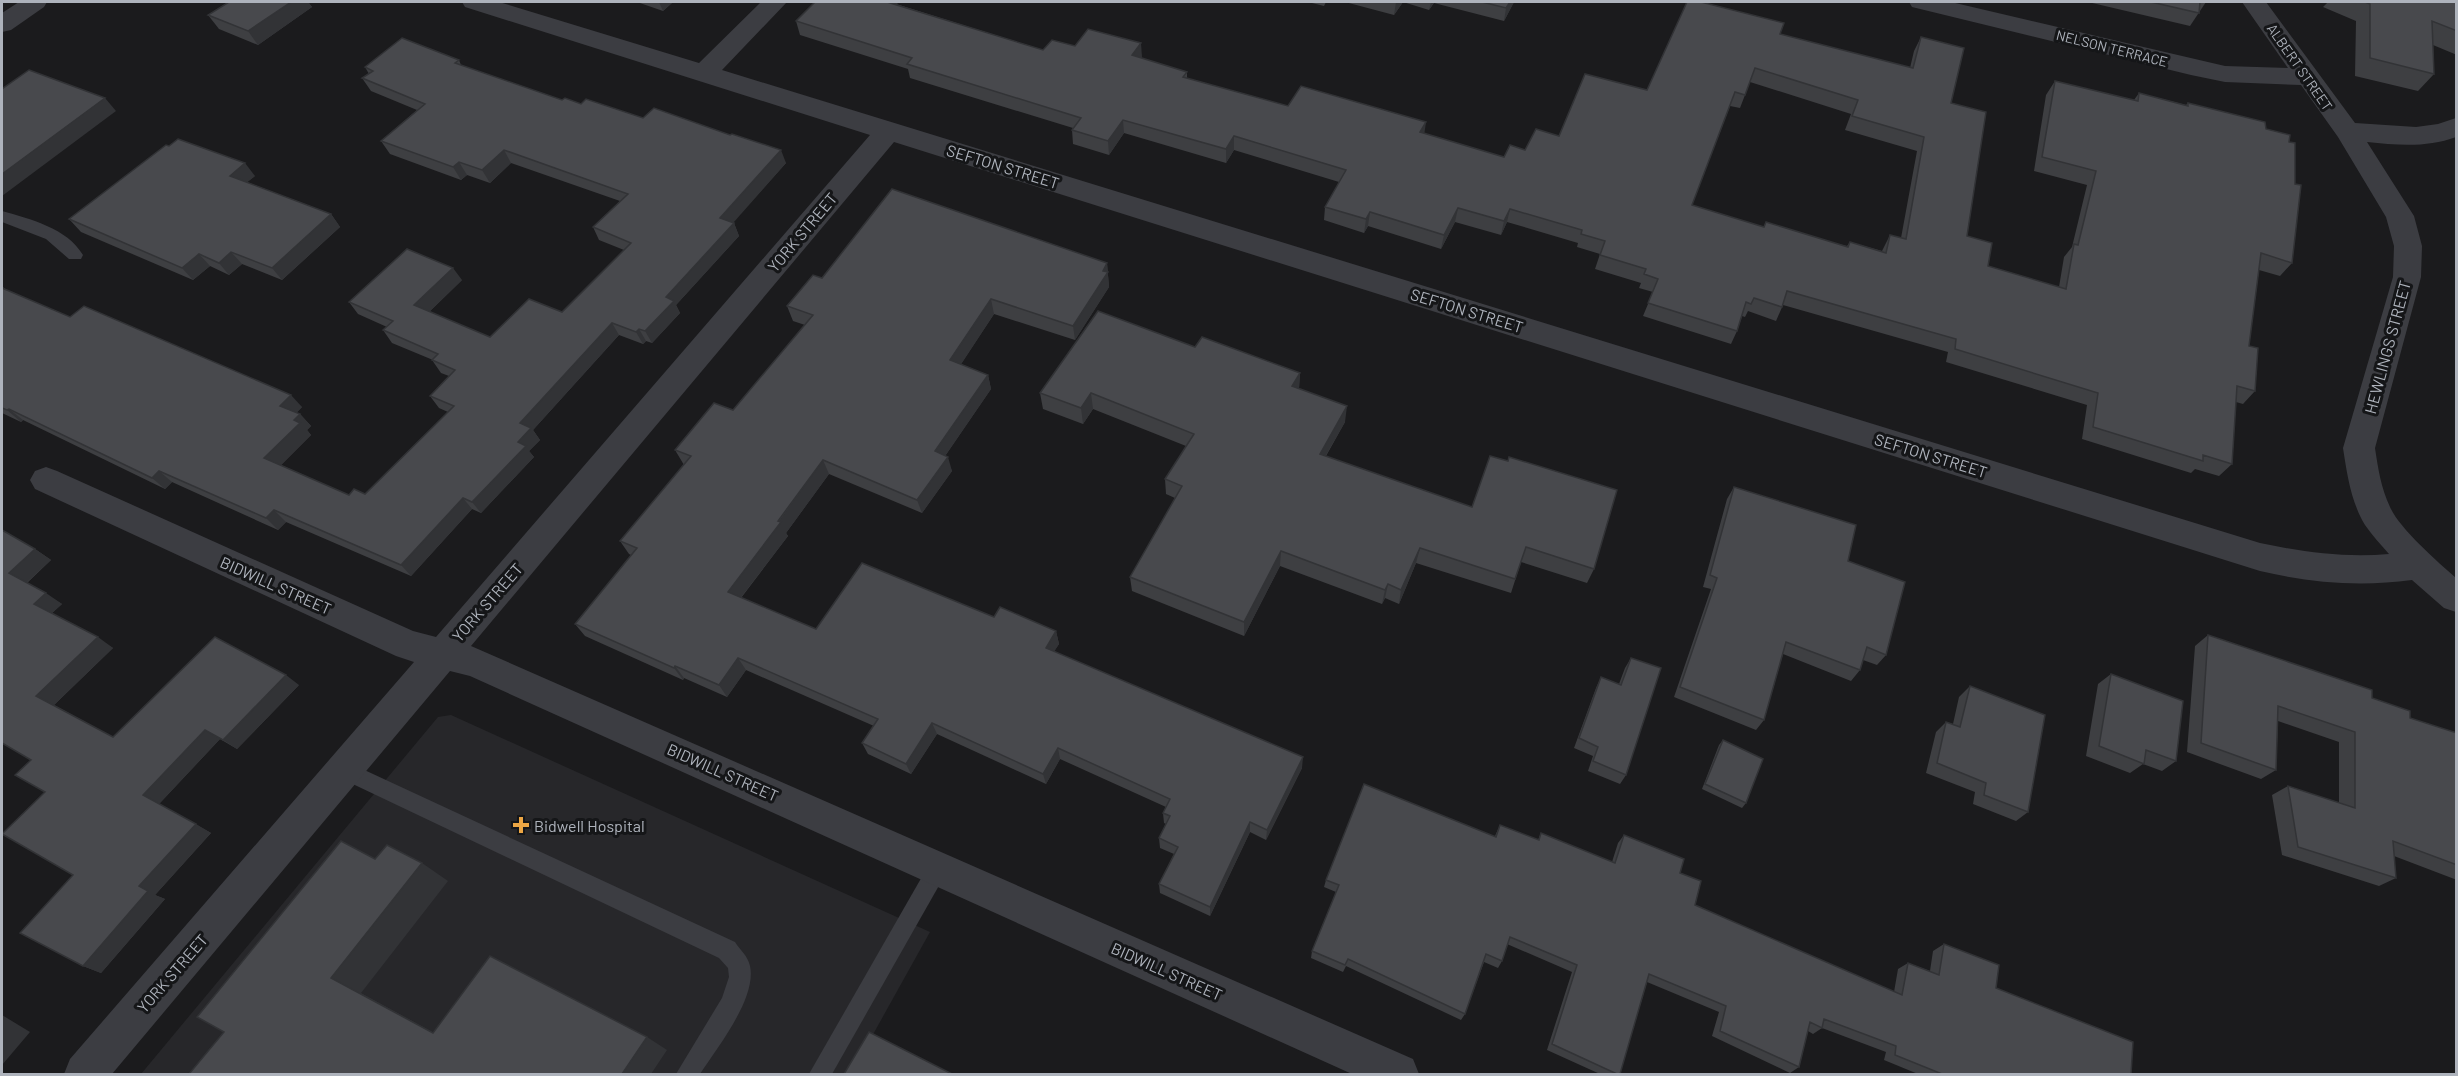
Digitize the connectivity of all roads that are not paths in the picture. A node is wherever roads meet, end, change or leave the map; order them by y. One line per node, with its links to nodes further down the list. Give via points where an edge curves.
1 (35, 2): 6 (street)
2 (474, 2): 7 (street, SEFTON STREET)
3 (775, 2): 7 (street)
4 (1921, 2): 8 (street, NELSON TERRACE, via 2225,74)
5 (2254, 2): 8 (street, ALBERT STREET)
6 (2, 24)
7 (705, 72): 10 (street, SEFTON STREET)
8 (2306, 77): 11 (street, ALBERT STREET)
9 (2457, 127): 11 (street, via 2424,136)
10 (889, 130): 15 (street, SEFTON STREET, via 2260,557 2341,572); 17 (street, YORK STREET)
11 (2347, 131): 15 (street, HEWLINGS STREET, via 2400,216 2408,246 2407,277 2359,448 2362,477 2377,516)
12 (2, 216): 13 (lane, via 56,237)
13 (75, 255)
14 (46, 480): 17 (street, BIDWILL STREET, via 408,645)
15 (2418, 565): 16 (street)
16 (2457, 598)
17 (443, 653): 18 (street, YORK STREET); 19 (street, BIDWILL STREET, via 475,662)
18 (345, 770): 20 (street, YORK STREET); 21 (lane, via 727,951 738,964 739,982 730,1006)
19 (938, 868): 22 (lane); 23 (street, BIDWILL STREET)
20 (85, 1074)
21 (687, 1074)
22 (820, 1074)
23 (1398, 1074)

